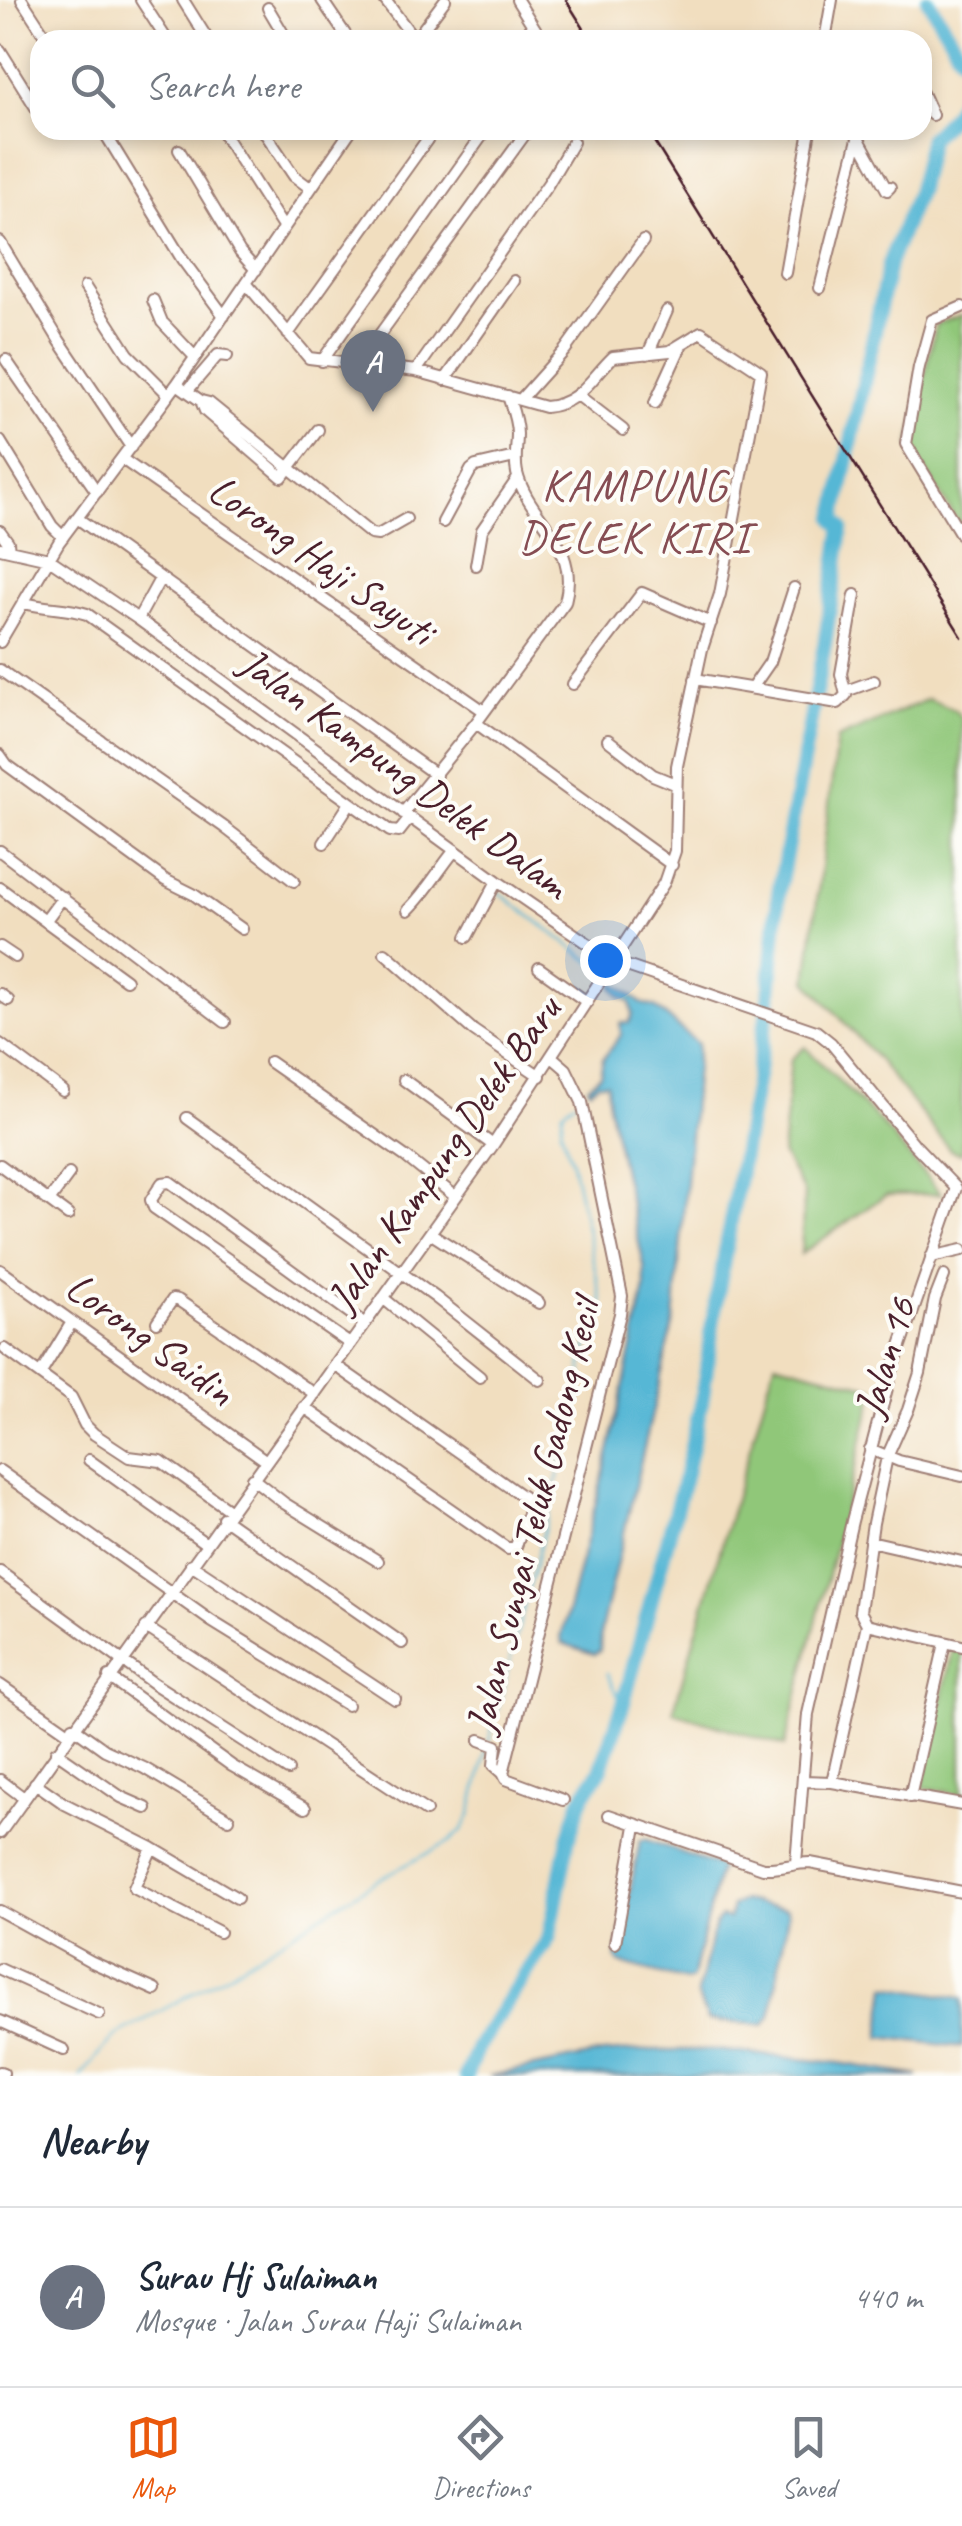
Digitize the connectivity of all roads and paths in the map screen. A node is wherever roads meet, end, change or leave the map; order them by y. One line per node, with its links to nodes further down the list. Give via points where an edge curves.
1 (22, 0): 10 (street)
2 (141, 0): 11 (street)
3 (183, 0): 12 (street)
4 (322, 0): 14 (street)
5 (385, 0): 15 (street)
6 (445, 0): 16 (street)
7 (517, 0): 17 (street)
8 (832, 0): 18 (street)
9 (268, 8): 13 (street)
10 (42, 30)
11 (160, 30)
12 (202, 30)
13 (281, 30)
14 (342, 30)
15 (408, 30)
16 (422, 30)
17 (536, 30)
18 (827, 30)
19 (0, 50): 20 (street)
20 (30, 98)
21 (109, 140): 47 (street)
22 (227, 140): 35 (street)
23 (270, 140): 33 (street)
24 (342, 140): 33 (street)
25 (427, 140): 48 (street)
26 (479, 140): 54 (street)
27 (521, 140): 55 (street)
28 (808, 140): 39 (street)
29 (855, 140): 43 (street)
30 (859, 140): 34 (street)
31 (573, 142): 56 (street)
32 (179, 150): 38 (street)
33 (302, 182): 35 (street)
34 (890, 187)
35 (283, 227): 38 (street)
36 (643, 240): 63 (street, via 565,350)
37 (0, 242): 68 (street)
38 (256, 270): 41 (street)
39 (785, 273)
40 (514, 281): 57 (street)
41 (246, 283): 47 (street); 48 (street)
42 (84, 288): 60 (street, via 128,354)
43 (820, 288)
44 (153, 300): 52 (street, via 162,322)
45 (962, 307): 78 (street, via 932,320 906,444)
46 (667, 310): 50 (street)
47 (224, 316): 52 (street)
48 (288, 334): 54 (street, via 309,358)
49 (682, 345): 50 (street); 64 (street); 88 (street, Jalan Kampung Delek Baru, via 706,332 761,372)
50 (648, 354): 62 (street, via 613,357)
51 (227, 356): 59 (street, via 218,355)
52 (195, 357): 58 (street)
53 (6, 360): 73 (street)
54 (322, 361): 55 (street)
55 (359, 364): 56 (street)
56 (416, 371): 57 (street)
57 (446, 380): 61 (street)
58 (177, 384): 59 (street); 60 (street)
59 (188, 390): 71 (street)
60 (169, 395): 68 (street)
61 (508, 396): 63 (street); 69 (street)
62 (578, 396): 63 (street, via 545,407); 66 (street)
63 (520, 400)
64 (655, 403)
65 (318, 430): 71 (street)
66 (623, 430)
67 (0, 441): 79 (street)
68 (130, 448): 70 (street)
69 (515, 457): 72 (street); 76 (street, via 471,470)
70 (122, 459): 73 (street); 97 (street, Lorong Haji Sayuti)
71 (286, 472): 75 (street, via 371,534)
72 (518, 478): 82 (street, via 482,530); 97 (street, via 557,542 567,594)
73 (97, 492): 74 (street)
74 (78, 518): 79 (street); 83 (street)
75 (406, 519)
76 (442, 522)
77 (0, 531): 80 (street)
78 (962, 536)
79 (63, 537): 81 (street)
80 (5, 549): 81 (street, Jalan Kampung Delek Dalam)
81 (49, 559): 86 (street); 87 (street, Jalan Kampung Delek Dalam)
82 (476, 564)
83 (160, 579): 87 (street); 101 (street)
84 (794, 588): 95 (street, via 770,662)
85 (855, 595): 96 (street, via 841,674)
86 (24, 604): 89 (street); 103 (street, via 87,614)
87 (138, 619): 104 (street, Jalan Kampung Delek Dalam)
88 (711, 624): 92 (street, Jalan Kampung Delek Baru); 94 (street, via 642,593)
89 (4, 627): 90 (street)
90 (0, 641)
91 (0, 670): 109 (street)
92 (695, 679): 95 (street); 102 (street, Jalan Kampung Delek Baru)
93 (874, 680): 96 (street)
94 (574, 684)
95 (752, 688): 96 (street, via 829,704 844,700)
96 (846, 691)
97 (484, 712): 98 (street)
98 (476, 723): 101 (street); 108 (street)
99 (608, 740): 102 (street)
100 (2, 763): 115 (street)
101 (436, 774): 104 (street)
102 (675, 784): 108 (street, Jalan Kampung Delek Baru)
103 (350, 802): 104 (street, via 395,833); 105 (street)
104 (406, 820): 106 (street, Jalan Kampung Delek Dalam)
105 (324, 843)
106 (454, 850): 111 (street, Jalan Kampung Delek Dalam); 113 (street)
107 (0, 851): 112 (street)
108 (672, 865): 120 (street, Jalan Kampung Delek Baru)
109 (294, 882)
110 (0, 888): 114 (street)
111 (491, 890): 116 (street); 120 (street, Jalan Kampung Delek Dalam)
112 (63, 896): 114 (street); 124 (street)
113 (408, 910)
114 (46, 920): 122 (street)
115 (242, 929)
116 (467, 937)
117 (0, 947): 119 (street)
118 (385, 952): 128 (street, via 460,1020)
119 (14, 958)
120 (615, 962): 123 (street, Jalan Kampung Delek Baru); 135 (street, Jalan Kampung Delek Dalam, via 816,1031)
121 (539, 968): 123 (street)
122 (126, 980)
123 (587, 1002): 126 (street, Jalan Kampung Delek Baru)
124 (225, 1022)
125 (0, 1044): 130 (street)
126 (552, 1057): 128 (street, Jalan Kampung Delek Baru); 186 (street, Jalan Sungai Teluk Gadong Kecil, via 566,1068 582,1102 622,1296)
127 (270, 1062): 136 (street)
128 (540, 1076): 132 (street, Jalan Kampung Delek Baru)
129 (404, 1080): 132 (street)
130 (63, 1091)
131 (187, 1118): 143 (street)
132 (493, 1145): 136 (street, Jalan Kampung Delek Baru)
133 (0, 1166): 137 (street)
134 (68, 1174): 137 (street)
135 (959, 1187): 141 (street)
136 (456, 1197): 139 (street, Jalan Kampung Delek Baru)
137 (49, 1201): 138 (street)
138 (68, 1215)
139 (430, 1233): 143 (street, Jalan Kampung Delek Baru); 146 (street)
140 (962, 1250): 141 (street)
141 (931, 1257): 158 (street)
142 (0, 1270): 147 (street, Lorong Saidin)
143 (400, 1273): 145 (street, Jalan Kampung Delek Baru); 155 (street)
144 (944, 1276): 159 (street, Jalan 16, via 920,1373)
145 (383, 1298): 149 (street, Jalan Kampung Delek Baru); 154 (street)
146 (538, 1303)
147 (72, 1322): 153 (street); 161 (street, Lorong Saidin)
148 (158, 1322): 156 (street, via 178,1300)
149 (364, 1324): 150 (street, Jalan Kampung Delek Baru); 150 (street, via 170,1182 162,1184 151,1200 154,1208)
150 (350, 1344): 152 (street, Jalan Kampung Delek Baru)
151 (5, 1349): 153 (street)
152 (336, 1365): 156 (street, Jalan Kampung Delek Baru); 157 (street, via 532,1503 516,1546 508,1550)
153 (41, 1373): 165 (street, via 72,1397 94,1434 129,1457 161,1461)
154 (480, 1377)
155 (540, 1380)
156 (315, 1394): 157 (street, Jalan Kampung Delek Baru)
157 (304, 1407): 161 (street, Jalan Kampung Delek Baru)
158 (870, 1449): 159 (street); 189 (street, via 808,1714)
159 (887, 1457): 163 (street); 166 (street, Jalan 16)
160 (89, 1460): 167 (street)
161 (265, 1460): 164 (street, Jalan Kampung Delek Baru)
162 (0, 1470): 172 (street)
163 (962, 1476)
164 (252, 1478): 165 (street, Jalan Kampung Delek Baru); 168 (street)
165 (226, 1514): 167 (street, Jalan Kampung Delek Baru); 175 (street)
166 (870, 1542): 169 (street); 173 (street, Jalan 16, via 860,1611)
167 (205, 1543): 170 (street, Jalan Kampung Delek Baru)
168 (378, 1561)
169 (962, 1562)
170 (191, 1564): 172 (street, Jalan Kampung Delek Baru); 181 (street)
171 (0, 1572): 178 (street)
172 (170, 1592): 174 (street, Jalan Kampung Delek Baru); 182 (street)
173 (868, 1624): 176 (street); 190 (street, Jalan 16)
174 (146, 1627): 178 (street, Jalan Kampung Delek Baru); 198 (street)
175 (402, 1643)
176 (945, 1643): 177 (street); 192 (street)
177 (962, 1646)
178 (122, 1660): 179 (street, Jalan Kampung Delek Baru); 187 (street)
179 (109, 1678): 183 (street, Jalan Kampung Delek Baru); 197 (street, via 232,1766)
180 (0, 1685): 183 (street)
181 (396, 1700)
182 (347, 1705)
183 (71, 1730): 185 (street, Jalan Kampung Delek Baru); 200 (street)
184 (486, 1741): 186 (street, via 496,1746 494,1765)
185 (56, 1752): 191 (street, Jalan Kampung Delek Baru); 196 (street)
186 (503, 1769): 194 (street, via 506,1779)
187 (288, 1770)
188 (0, 1780): 193 (street)
189 (804, 1781): 190 (street); 204 (street)
190 (832, 1782): 192 (street)
191 (35, 1783): 193 (street, Jalan Kampung Delek Baru); 203 (street)
192 (910, 1797): 195 (street)
193 (24, 1798): 202 (street, Jalan Kampung Delek Baru)
194 (563, 1800)
195 (962, 1806)
196 (146, 1808)
197 (305, 1808)
198 (426, 1810)
199 (609, 1815): 201 (street)
200 (229, 1819)
201 (636, 1826): 204 (street, via 763,1868); 209 (street)
202 (0, 1833)
203 (152, 1848): 206 (street); 208 (street, via 134,1888)
204 (796, 1863): 205 (street)
205 (962, 1892)
206 (237, 1898)
207 (0, 1911): 211 (street)
208 (218, 1932)
209 (615, 1943)
210 (0, 1969): 212 (street)
211 (155, 1990)
212 (99, 2014)
213 (0, 2020): 214 (street)
214 (64, 2050)

